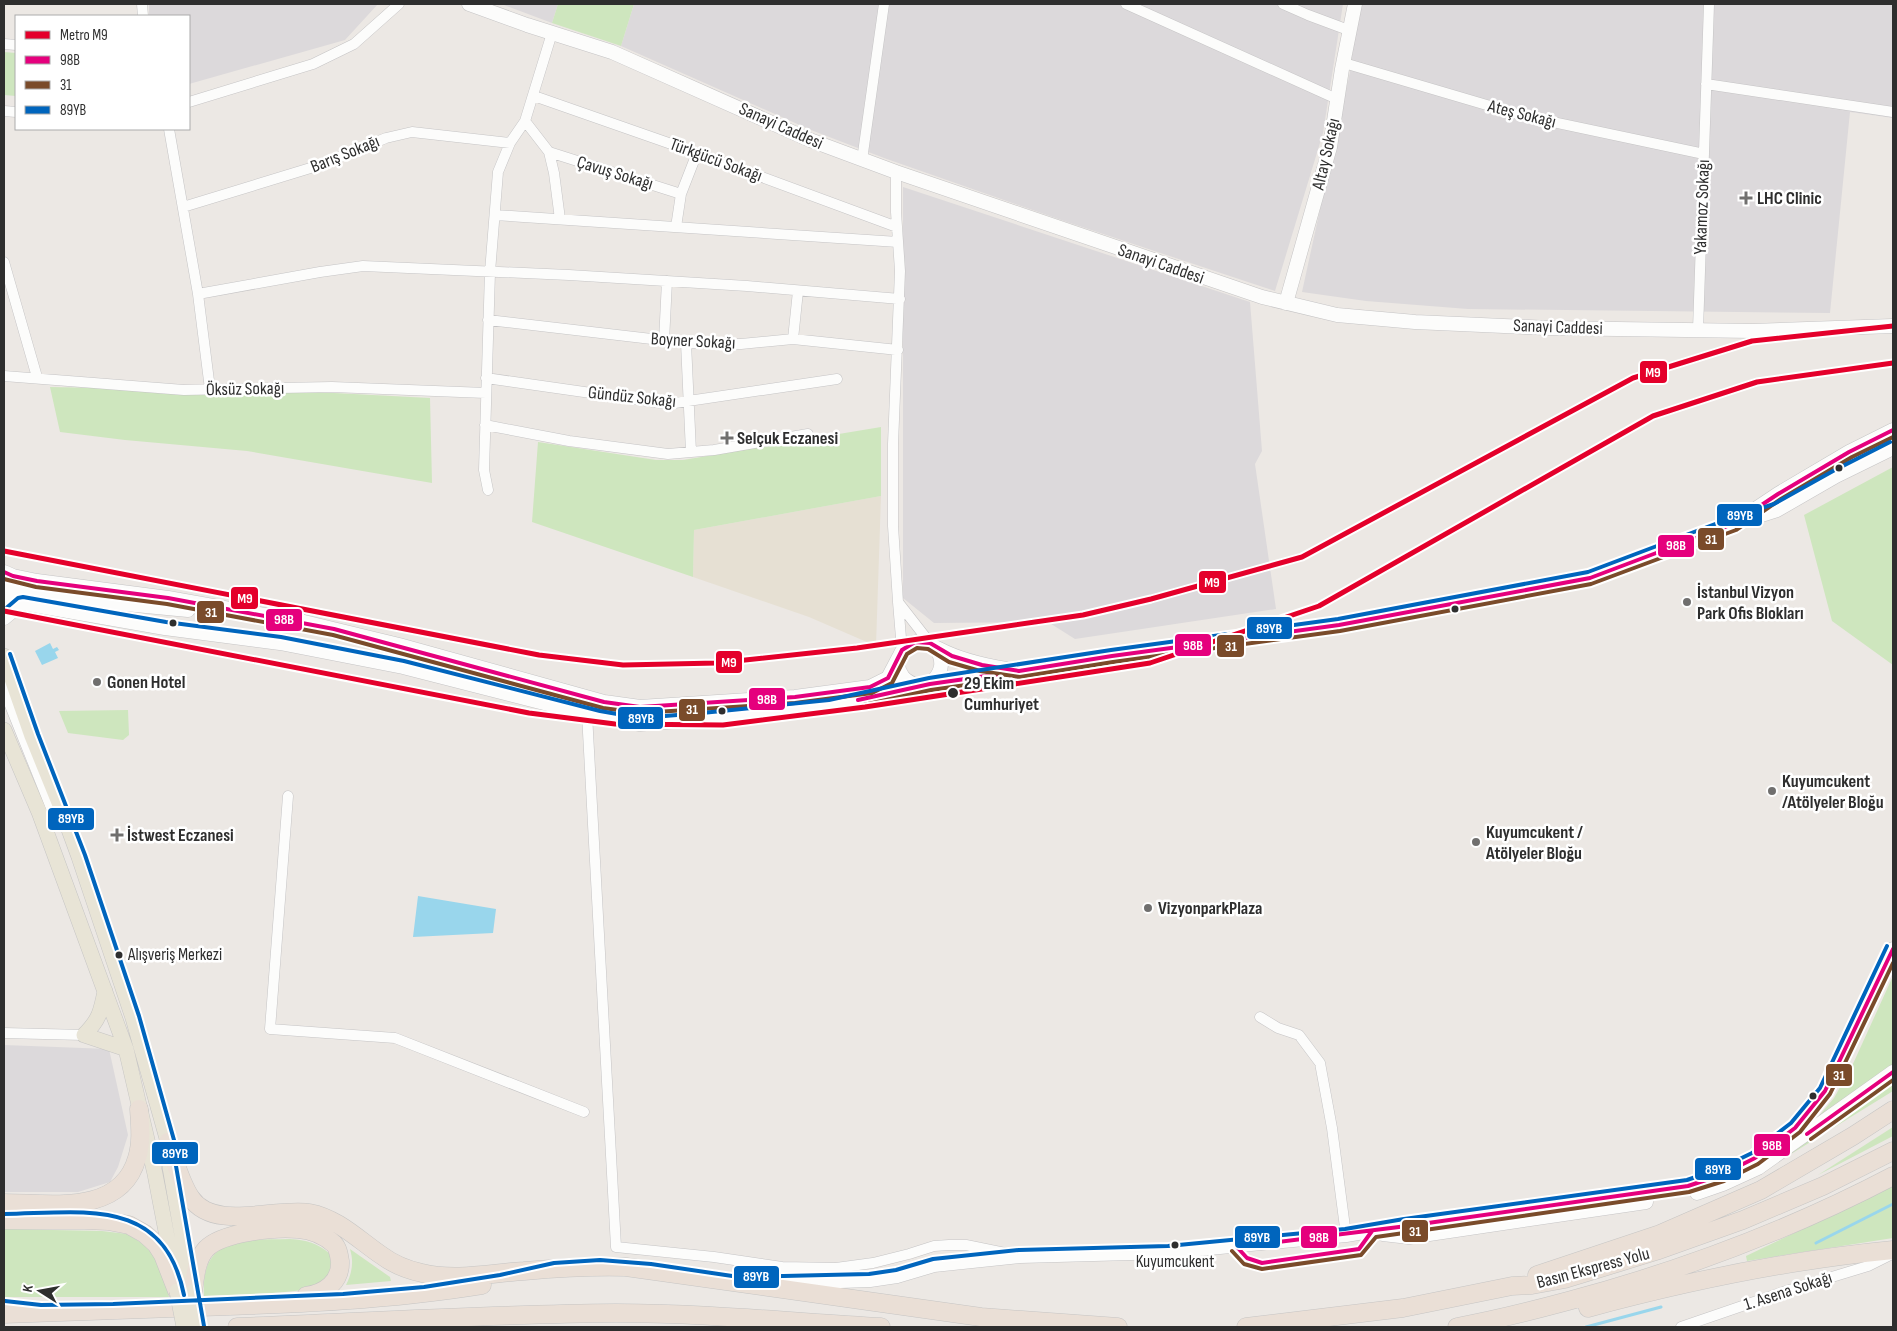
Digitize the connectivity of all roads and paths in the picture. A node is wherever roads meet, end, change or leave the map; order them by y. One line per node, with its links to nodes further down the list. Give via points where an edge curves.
1 (399, 4): 14 (street, via 354,44 313,64)
2 (469, 4): 9 (main road, Sanayi Caddesi)
3 (884, 4): 22 (street)
4 (1126, 4): 13 (street)
5 (1283, 4): 8 (street)
6 (1355, 4): 8 (main road, Altay Sokağı)
7 (1709, 4): 11 (street, Yakamoz Sokağı)
8 (1351, 30): 10 (main road, Altay Sokağı)
9 (552, 34): 12 (street); 22 (main road, Sanayi Caddesi, via 612,52)
10 (1344, 63): 13 (main road, Altay Sokağı); 21 (street, Ateş Sokağı, via 1524,116)
11 (1706, 84): 15 (street); 21 (street, Yakamoz Sokağı)
12 (534, 96): 16 (street); 20 (street, Türkgücü Sokağı)
13 (1337, 99): 37 (main road, Altay Sokağı, via 1330,147)
14 (190, 102)
15 (1893, 112)
16 (525, 121): 18 (street); 19 (street)
17 (169, 130): 25 (street)
18 (510, 143): 25 (street, Barış Sokağı, via 412,132); 26 (street, via 498,172)
19 (549, 152): 24 (street, Çavuş Sokağı); 27 (street)
20 (697, 153): 24 (street); 29 (street, Türkgücü Sokağı)
21 (1704, 154): 40 (street, Yakamoz Sokağı)
22 (862, 160): 23 (main road, Sanayi Caddesi)
23 (896, 172): 29 (street); 37 (main road, Sanayi Caddesi, via 1174,268)
24 (681, 194): 28 (street)
25 (183, 207): 35 (street)
26 (494, 215): 27 (street); 32 (street)
27 (560, 219): 28 (street)
28 (676, 227): 30 (street)
29 (897, 227): 30 (street)
30 (898, 242): 36 (street)
31 (4, 262): 46 (street)
32 (490, 272): 33 (street); 35 (street, via 363,266); 38 (street)
33 (667, 281): 34 (street); 42 (street)
34 (798, 290): 36 (street); 41 (street)
35 (198, 294): 49 (street)
36 (900, 299): 44 (street)
37 (1286, 302): 40 (main road, Sanayi Caddesi, via 1336,315 1415,322)
38 (488, 320): 42 (street, Boyner Sokağı); 47 (street)
39 (1893, 326): 40 (main road, Sanayi Caddesi)
40 (1698, 330)
41 (793, 339): 43 (street, Boyner Sokağı, via 741,344); 44 (street, Boyner Sokağı)
42 (664, 341): 43 (street, Boyner Sokağı)
43 (686, 343): 51 (street)
44 (898, 350): 62 (street, via 893,444 893,526)
45 (4, 376): 46 (street, Öksüz Sokağı)
46 (38, 378): 49 (street, Öksüz Sokağı, via 184,390)
47 (486, 378): 50 (street); 51 (street, Gündüz Sokağı, via 668,404)
48 (837, 379): 51 (street, Gündüz Sokağı)
49 (210, 389): 50 (street, Öksüz Sokağı, via 332,387)
50 (486, 393): 52 (street)
51 (689, 401): 56 (street)
52 (485, 424): 56 (street, via 569,441 668,454); 57 (street, via 484,470)
53 (1893, 430): 58 (main road, via 1778,494)
54 (808, 434): 56 (street)
55 (1893, 448): 58 (main road, via 1777,510)
56 (691, 452)
57 (488, 490)
58 (1733, 524): 69 (main road, via 1590,578 1339,625)
59 (4, 572): 64 (main road, via 37,582 168,598)
60 (4, 586): 64 (main road, via 43,595 113,604)
61 (4, 598): 63 (main road)
62 (898, 602): 66 (street); 67 (street)
63 (22, 603): 65 (main road); 72 (main road, via 166,628 280,643 403,667)
64 (256, 614): 67 (main road, via 334,629 604,702 640,706 795,696 870,687 888,678)
65 (4, 618)
66 (933, 646): 67 (main road, via 915,642); 69 (main road, via 982,665); 71 (main road, via 942,660 942,667 940,674)
67 (901, 654): 71 (main road, via 900,672 904,678 909,683)
68 (4, 656): 75 (main road)
69 (1019, 671): 71 (main road)
70 (4, 685): 75 (main road, via 48,795)
71 (925, 685): 72 (main road, via 830,706 694,720 640,724)
72 (587, 714): 94 (street, via 616,1246 782,1267 836,1268 949,1245 966,1245)
73 (4, 730): 77 (main road, via 39,812)
74 (288, 796): 85 (street, via 270,1029 395,1038)
75 (79, 857): 86 (main road, via 133,1018)
76 (1893, 949): 91 (main road, via 1825,1091 1795,1128 1755,1158 1688,1186)
77 (106, 990): 80 (main road, via 101,1012); 81 (main road)
78 (1260, 1018): 92 (street, via 1299,1035 1320,1063)
79 (4, 1033): 80 (street)
80 (84, 1035): 81 (main road)
81 (126, 1049): 83 (main road)
82 (1893, 1072): 91 (main road, via 1758,1168 1695,1194 1409,1237)
83 (139, 1109): 89 (highway, via 137,1158 130,1174 110,1194 80,1203); 98 (main road)
84 (1893, 1110): 97 (highway, via 1752,1194 1660,1234 1541,1273)
85 (584, 1112)
86 (168, 1142): 95 (highway, via 192,1199 209,1212 222,1216 310,1213 341,1226 382,1257 423,1274 469,1276); 98 (main road)
87 (1893, 1151): 97 (highway, Basın Ekspress Yolu, via 1824,1186 1714,1231 1565,1279)
88 (1893, 1176): 103 (highway, Basın Ekspress Yolu, via 1728,1250 1627,1284)
89 (4, 1203)
90 (4, 1220): 98 (highway, via 85,1220 129,1225 156,1244)
91 (1372, 1231): 92 (main road)
92 (1346, 1235): 94 (main road, via 1168,1252)
93 (1893, 1252): 103 (highway, via 1848,1255 1747,1270 1520,1324 1493,1326); 111 (street, 1. Asena Sokağı, via 1868,1266)
94 (1020, 1256): 96 (main road, via 934,1265 870,1280)
95 (555, 1269): 96 (highway, via 626,1267); 99 (highway, via 425,1293)
96 (739, 1283): 108 (highway, via 981,1318)
97 (1512, 1286): 109 (highway, Basın Ekspress Yolu, via 1403,1308)
98 (185, 1292): 99 (highway, via 205,1250 229,1236 297,1229 313,1232 335,1245 340,1264 331,1286 322,1293); 104 (main road, bridge); 105 (main road, bridge)
99 (258, 1305): 101 (highway)
100 (4, 1308): 101 (highway)
101 (41, 1311): 102 (highway)
102 (4, 1314)
103 (1480, 1323): 110 (highway, Basın Ekspress Yolu)
104 (184, 1327)
105 (198, 1327)
106 (237, 1327): 107 (highway, via 617,1313 740,1317)
107 (881, 1327)
108 (1118, 1327)
109 (1246, 1327)
110 (1457, 1327)
111 (1680, 1327)

